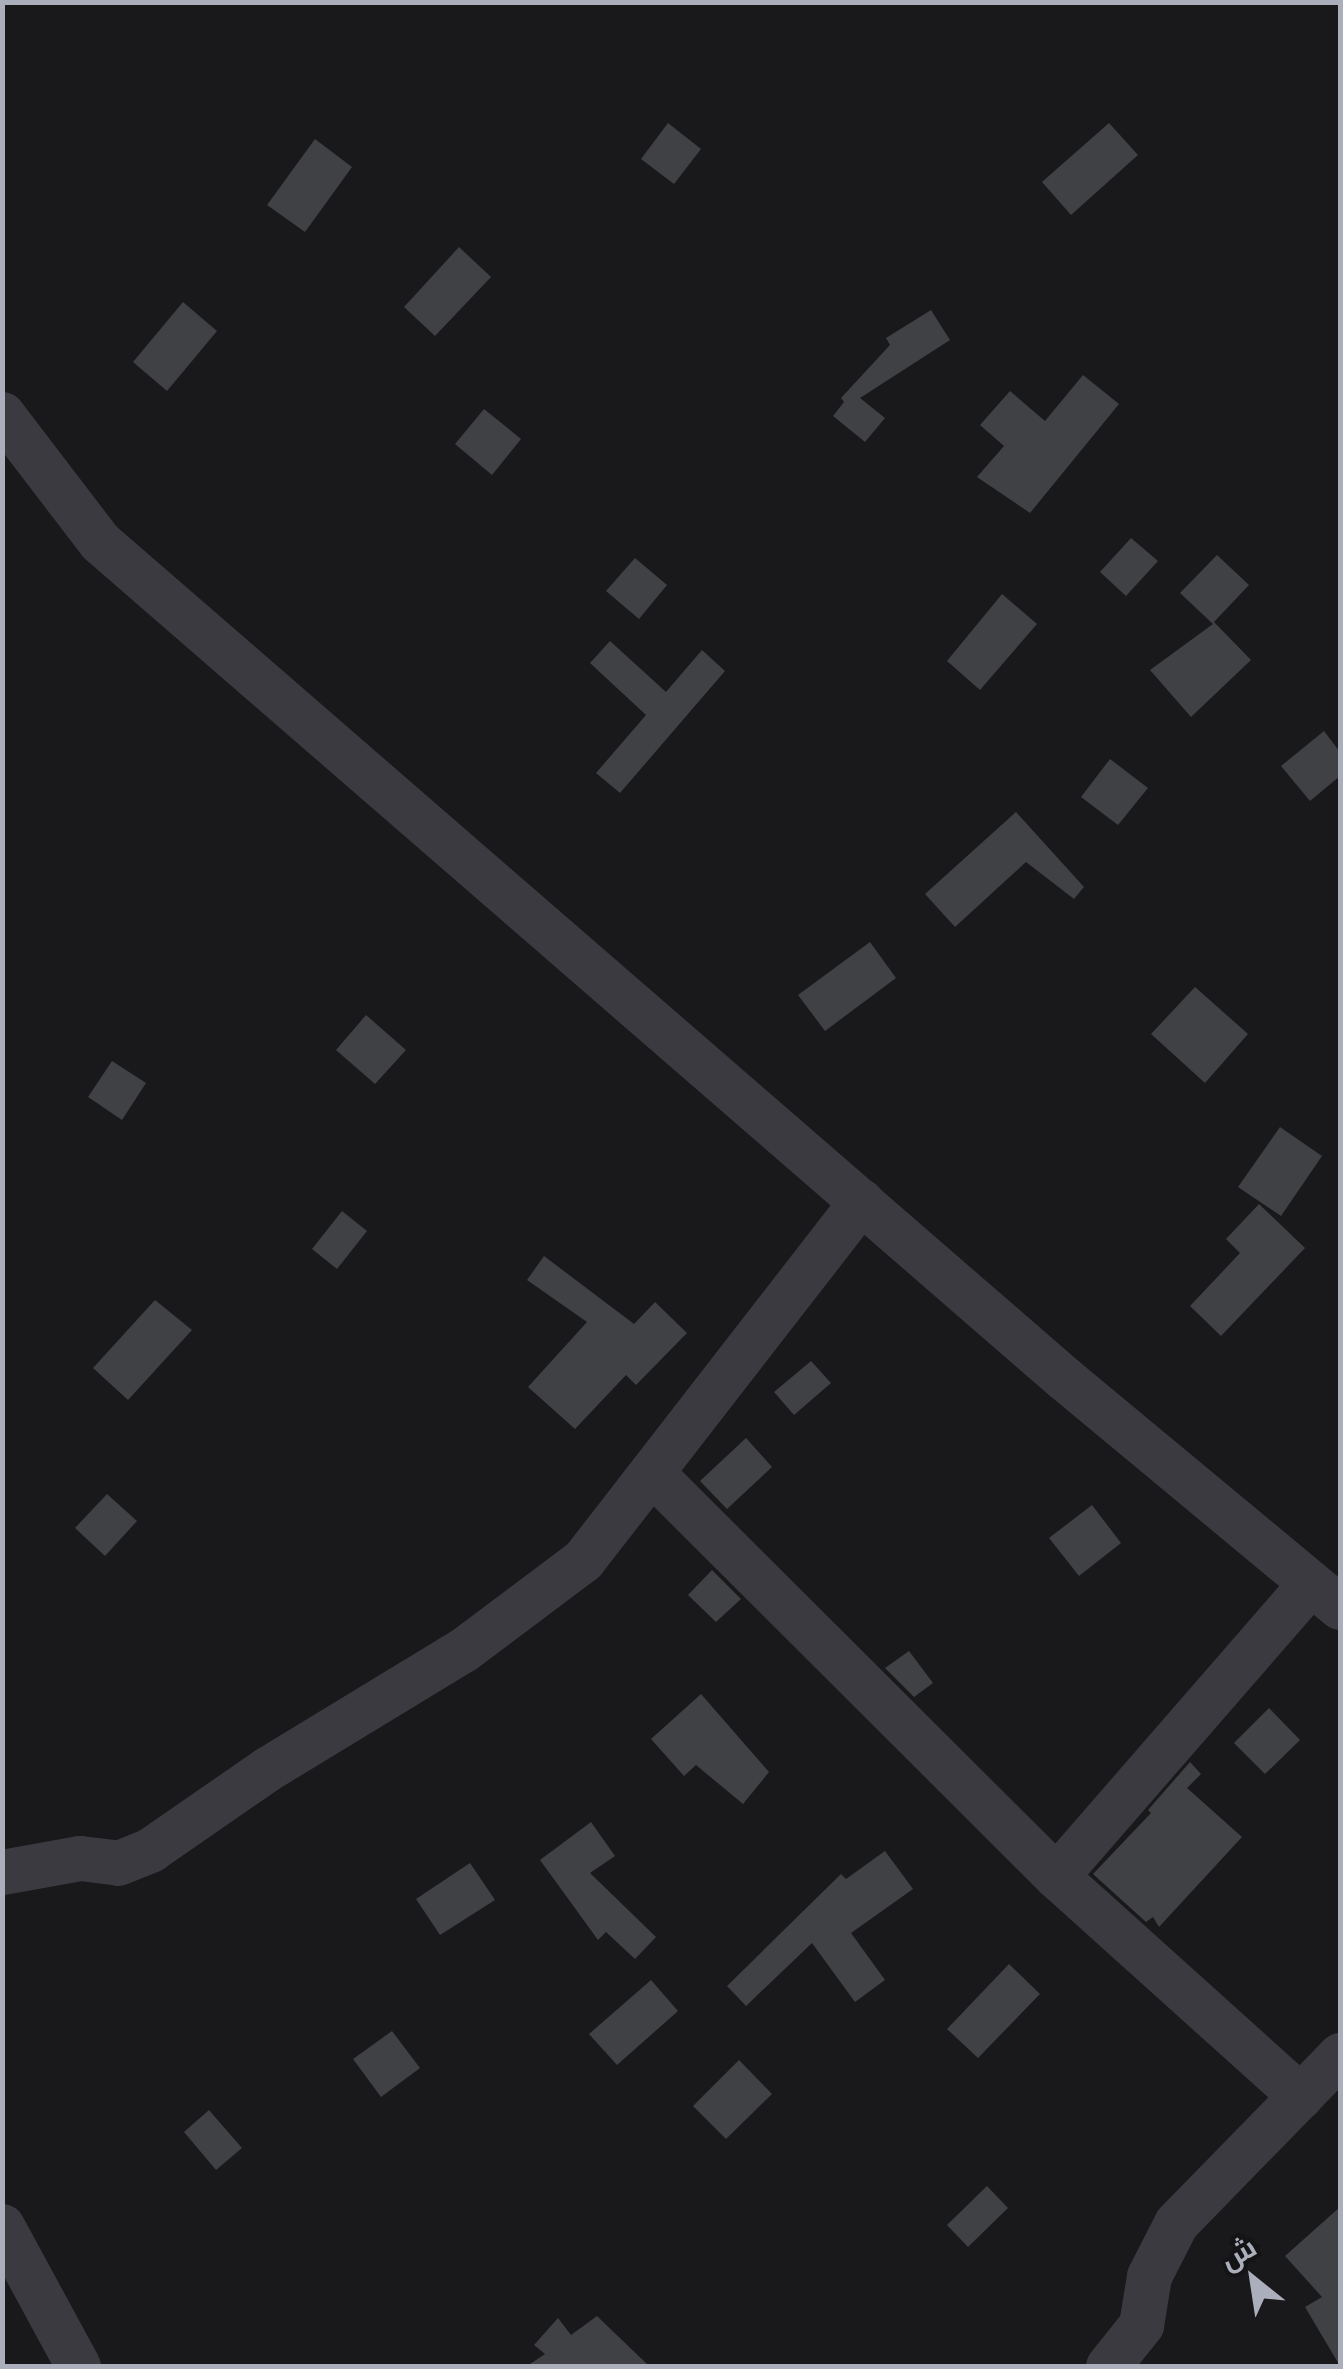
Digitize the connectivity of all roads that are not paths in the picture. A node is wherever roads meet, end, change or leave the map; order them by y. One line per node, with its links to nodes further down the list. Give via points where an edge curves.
1 (2, 414): 2 (street, via 100,542)
2 (861, 1201): 3 (street); 4 (street)
3 (652, 1472): 5 (street, via 584,1560 463,1650 267,1769 150,1850 118,1863 80,1858); 6 (street)
4 (1326, 1595): 6 (street)
5 (2, 1872)
6 (1056, 1876): 8 (street)
7 (1340, 2055): 8 (street)
8 (1300, 2096): 11 (street, via 1176,2223 1149,2276 1140,2325)
9 (2, 2226): 10 (street)
10 (78, 2366)
11 (1108, 2366)

